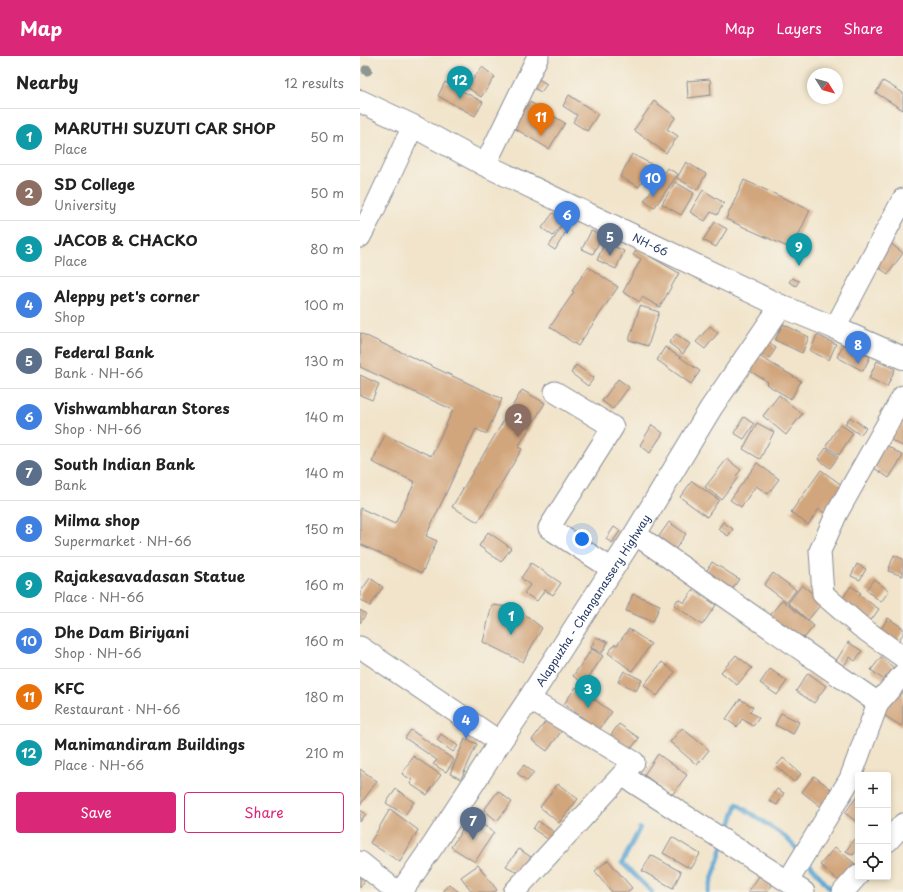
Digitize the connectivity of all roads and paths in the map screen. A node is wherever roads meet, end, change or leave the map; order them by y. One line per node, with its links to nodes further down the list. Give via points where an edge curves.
1 (538, 56): 4 (street)
2 (360, 101): 3 (main road, NH-66)
3 (413, 126): 4 (main road, NH-66); 6 (street)
4 (485, 165): 7 (main road, NH-66)
5 (903, 199): 8 (street)
6 (360, 237)
7 (781, 306): 8 (main road, NH-66); 12 (main road, Alappuzha - Changanassery Highway, via 711,408)
8 (835, 328): 9 (main road, NH-66)
9 (903, 358)
10 (555, 392): 13 (street, via 613,427 550,528)
11 (903, 396): 15 (street, via 837,513 820,551 823,594 861,627)
12 (635, 534): 13 (main road, Alappuzha - Changanassery Highway); 18 (street)
13 (612, 568): 17 (main road, Alappuzha - Changanassery Highway)
14 (360, 647): 19 (street)
15 (903, 657)
16 (903, 674): 18 (street)
17 (529, 700): 19 (main road, Alappuzha - Changanassery Highway); 20 (street, via 634,762)
18 (878, 703): 25 (street, via 850,779)
19 (500, 742): 27 (main road, Alappuzha - Changanassery Highway)
20 (622, 775): 25 (street); 28 (street)
21 (903, 824): 22 (street)
22 (891, 838)
23 (360, 862): 26 (street)
24 (855, 878): 29 (street)
25 (796, 887)
26 (398, 892)
27 (401, 892)
28 (514, 892)
29 (843, 892)

